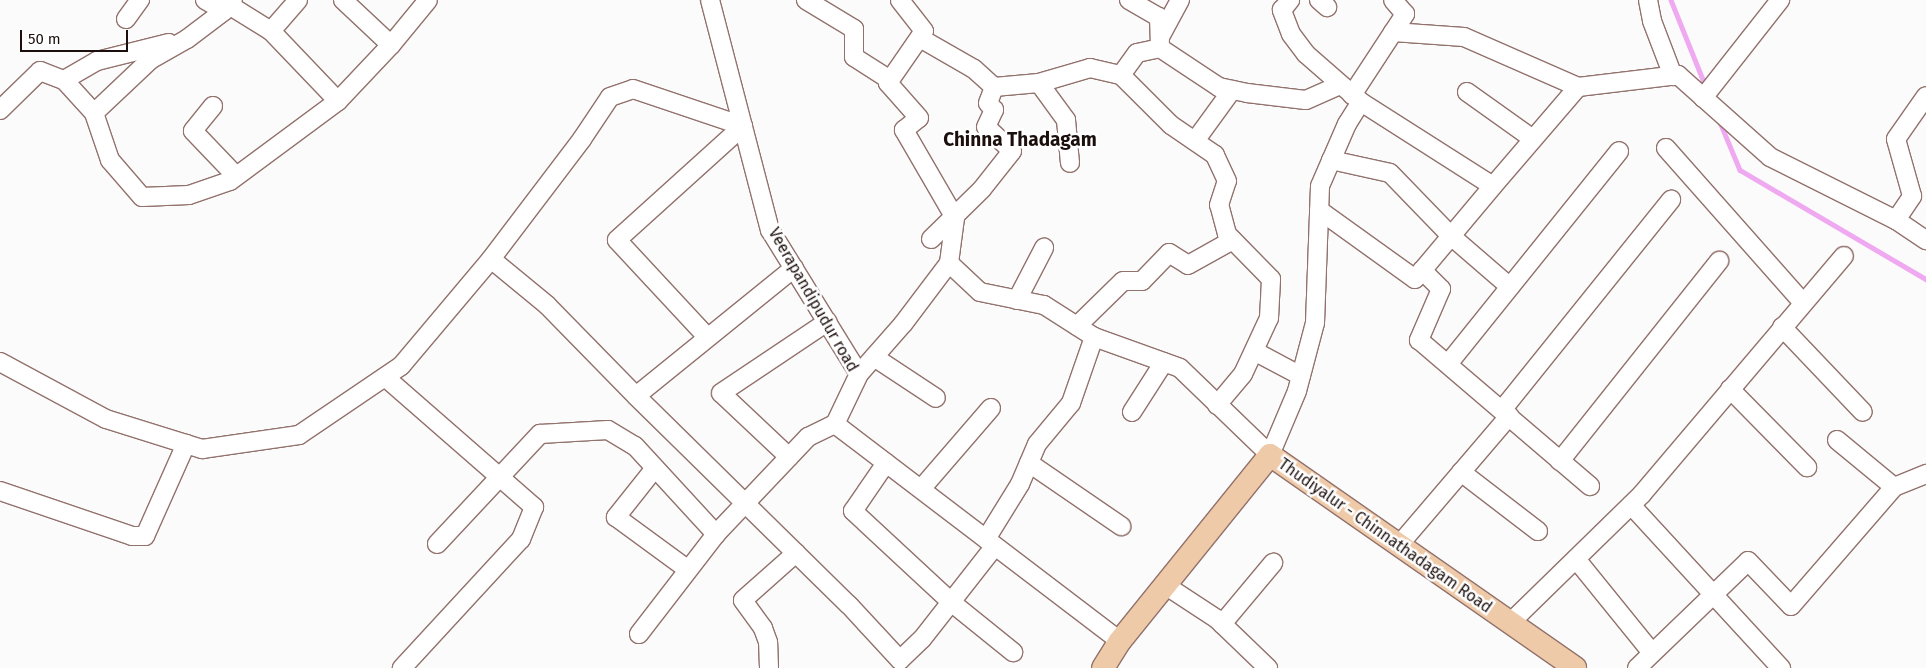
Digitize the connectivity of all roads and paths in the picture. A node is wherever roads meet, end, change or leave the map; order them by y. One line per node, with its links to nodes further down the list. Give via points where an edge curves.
1 (140, 0): 16 (street)
2 (205, 0): 15 (street)
3 (298, 0): 17 (street)
4 (343, 0): 22 (street)
5 (428, 0): 22 (street)
6 (710, 0): 39 (street, Veerapandipudur road)
7 (806, 0): 26 (street, via 854,29 854,57)
8 (901, 0): 20 (street, via 924,31)
9 (1129, 0): 21 (street, via 1159,17)
10 (1180, 0): 21 (street)
11 (1290, 0): 33 (street, via 1282,10 1291,34 1306,54)
12 (1393, 0): 18 (street, via 1405,14)
13 (1648, 0): 24 (street, via 1652,21)
14 (1780, 0): 32 (street)
15 (229, 5): 17 (street); 19 (street)
16 (126, 19)
17 (271, 31): 35 (street)
18 (1393, 32): 28 (street, via 1464,37); 33 (street)
19 (187, 38): 25 (street, via 97,60); 38 (street, via 150,60)
20 (920, 38): 26 (street); 29 (street, via 974,69)
21 (1160, 43): 23 (street, via 1137,53); 30 (street, via 1218,87)
22 (391, 45): 35 (street)
23 (1121, 74): 27 (street, via 1090,68); 41 (street, via 1171,125)
24 (1673, 76): 28 (street); 32 (street, via 1678,75)
25 (64, 80): 37 (street, via 40,71); 38 (street)
26 (890, 80): 50 (street, via 888,83 918,118 904,130)
27 (1039, 83): 29 (street); 45 (street, via 1066,120)
28 (1578, 87): 40 (street)
29 (994, 88): 50 (street, via 988,103 994,110 986,127 1012,150)
30 (1232, 90): 33 (street, via 1306,100); 41 (street)
31 (1467, 92): 40 (street)
32 (1707, 93): 51 (street, via 1770,157)
33 (1351, 94): 44 (street, via 1347,124); 47 (street)
34 (1926, 96): 51 (street, via 1896,138 1912,196)
35 (338, 101): 46 (street)
36 (213, 106): 46 (street, via 193,131)
37 (0, 110)
38 (94, 114): 46 (street, via 110,160 142,197 189,195)
39 (743, 126): 58 (street, via 633,89 610,97); 61 (street, Veerapandipudur road, via 770,230); 69 (street, via 617,240)
40 (1533, 139): 47 (street)
41 (1195, 141): 54 (street, via 1215,155 1227,181 1219,205 1227,234)
42 (1666, 148): 65 (street)
43 (1619, 151): 63 (street)
44 (1331, 160): 49 (street, via 1320,186); 52 (street, via 1390,173)
45 (1070, 163)
46 (236, 176)
47 (1493, 186): 52 (street)
48 (1670, 200): 86 (street)
49 (1319, 210): 62 (street, via 1415,279); 77 (street, via 1315,323)
50 (956, 218): 53 (street); 60 (street)
51 (1896, 220): 55 (street)
52 (1451, 236): 62 (street); 63 (street)
53 (931, 239)
54 (1233, 240): 67 (street, via 1188,265 1169,253 1142,281 1123,281); 71 (street, via 1270,279 1269,318)
55 (1926, 240)
56 (1044, 248): 64 (street)
57 (1844, 256): 65 (street)
58 (491, 259): 78 (street, via 401,366); 80 (street, via 547,305)
59 (1719, 261): 92 (street)
60 (949, 263): 64 (street, via 980,292); 72 (street)
61 (794, 268): 66 (street, Veerapandipudur road); 69 (street)
62 (1422, 270): 75 (street, via 1441,289 1419,340)
63 (1510, 287): 75 (street)
64 (1017, 300): 67 (street, via 1044,305)
65 (1803, 303): 68 (street)
66 (827, 322): 76 (street, Veerapandipudur road); 91 (street, via 721,393)
67 (1077, 326): 70 (street)
68 (1782, 327): 79 (street); 85 (street)
69 (707, 337): 80 (street)
70 (1094, 337): 74 (street); 93 (street, via 1071,403 1037,444)
71 (1254, 351): 77 (street); 82 (street, via 1243,374)
72 (874, 357): 76 (street); 81 (street)
73 (0, 362): 89 (street, via 106,419)
74 (1164, 362): 82 (street, via 1180,368); 84 (street)
75 (1448, 364): 86 (street)
76 (859, 374): 87 (street, Veerapandipudur road)
77 (1301, 376): 90 (street)
78 (385, 377): 89 (street, via 299,434 202,449); 99 (street)
79 (1730, 388): 95 (street); 105 (street)
80 (636, 396): 104 (street)
81 (936, 398)
82 (1218, 405): 90 (street)
83 (991, 408): 102 (street)
84 (1132, 412)
85 (1863, 412)
86 (1506, 413): 92 (street); 97 (street)
87 (834, 424): 91 (street, via 808,437); 94 (street)
88 (1837, 440): 101 (street)
89 (186, 444): 103 (street, via 145,536 132,536)
90 (1270, 455): 111 (main road, Thudiyalur - Chinnathadagam Road); 116 (main road, Thudiyalur - Chinnathadagam Road)
91 (789, 457): 104 (street)
92 (1560, 460): 100 (street)
93 (1029, 462): 106 (street); 109 (street)
94 (886, 463): 102 (street); 118 (street, via 853,511)
95 (1807, 467)
96 (655, 468): 99 (street, via 635,446 608,430 540,434); 108 (street); 115 (street, via 616,517)
97 (1461, 472): 107 (street); 111 (street)
98 (1926, 474): 101 (street)
99 (500, 477): 110 (street); 126 (street, via 534,507 521,539)
100 (1590, 486)
101 (1894, 487): 117 (street, via 1791,606 1748,561)
102 (921, 489): 109 (street)
103 (0, 491)
104 (745, 504): 108 (street); 112 (street)
105 (1631, 505): 113 (street); 117 (street)
106 (1121, 526)
107 (1538, 530)
108 (716, 534): 115 (street)
109 (990, 542): 118 (street); 122 (street)
110 (437, 544)
111 (1400, 545): 119 (main road, Thudiyalur - Chinnathadagam Road)
112 (796, 553): 125 (street); 127 (street, via 743,600 763,628 768,642)
113 (1576, 558): 119 (street); 124 (street)
114 (1274, 563): 120 (street)
115 (687, 569): 121 (street)
116 (1165, 585): 120 (street); 122 (main road, Thudiyalur - Chinnathadagam Road)
117 (1712, 593): 124 (street); 132 (street)
118 (951, 602): 123 (street); 125 (street)
119 (1510, 623): 130 (main road, Thudiyalur - Chinnathadagam Road)
120 (1222, 624): 129 (street)
121 (639, 634)
122 (1120, 641): 128 (main road, Thudiyalur - Chinnathadagam Road)
123 (1013, 652)
124 (1652, 653): 131 (street)
125 (904, 664)
126 (402, 668)
127 (769, 668)
128 (1103, 668)
129 (1268, 668)
130 (1575, 668)
131 (1637, 668)
132 (1780, 668)

